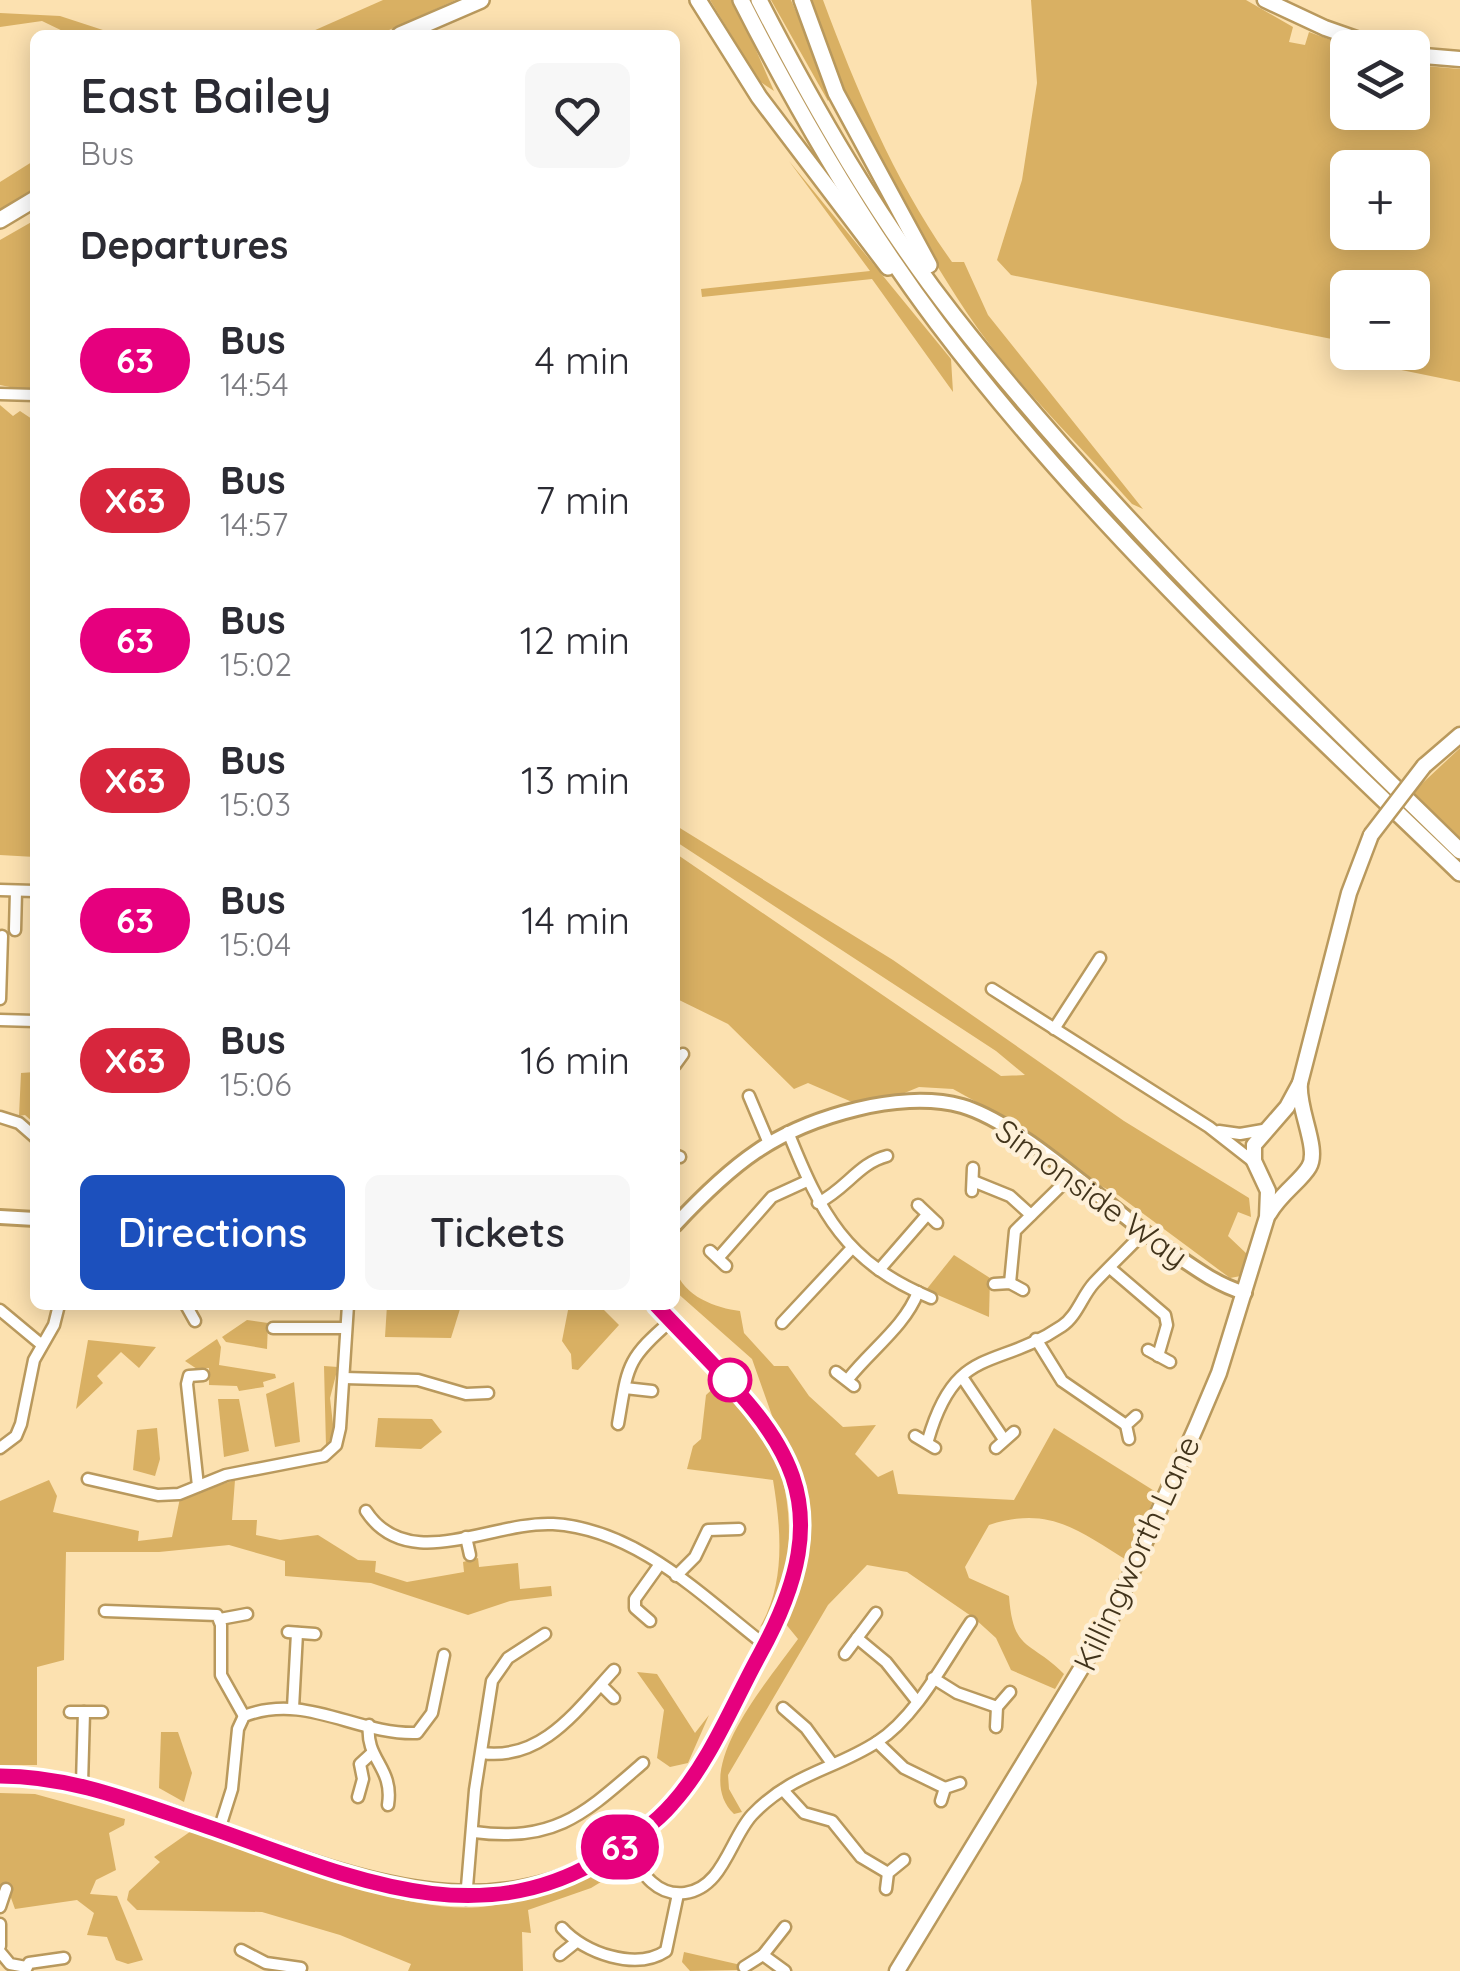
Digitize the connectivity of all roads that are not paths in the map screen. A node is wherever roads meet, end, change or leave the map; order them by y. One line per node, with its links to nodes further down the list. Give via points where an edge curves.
1 (481, 0): 7 (main road)
2 (698, 0): 14 (main road, via 835,202)
3 (740, 0): 14 (main road, via 829,160)
4 (760, 0): 13 (main road, via 861,180)
5 (802, 0): 13 (main road, via 836,93)
6 (1265, 0): 8 (main road)
7 (412, 30)
8 (1331, 30)
9 (1430, 57): 10 (main road)
10 (1460, 60)
11 (30, 203): 12 (main road)
12 (0, 220)
13 (952, 314): 18 (main road, via 1107,499)
14 (937, 323): 19 (main road, via 1092,508)
15 (0, 394): 16 (street)
16 (30, 395)
17 (1460, 735): 35 (main road, bridge, via 1424,766 1372,835 1349,892)
18 (1460, 851)
19 (1460, 873)
20 (0, 890): 21 (street)
21 (16, 891): 22 (street); 23 (street)
22 (30, 891)
23 (15, 930)
24 (2, 936): 25 (street)
25 (2, 954): 26 (street); 29 (street)
26 (18, 954)
27 (1100, 958): 32 (street)
28 (992, 989): 32 (street)
29 (0, 998)
30 (0, 1020): 31 (street)
31 (30, 1021)
32 (1054, 1030): 40 (street)
33 (682, 1054): 34 (street)
34 (680, 1057)
35 (1300, 1083): 41 (main road); 44 (main road)
36 (749, 1096): 38 (street)
37 (770, 1104): 38 (street)
38 (755, 1111): 45 (street)
39 (0, 1117): 43 (street)
40 (1208, 1127): 41 (street, via 1240,1134); 50 (street)
41 (1267, 1127): 44 (main road, via 1290,1123); 50 (main road, via 1254,1145)
42 (788, 1132): 45 (street, Simonside Way); 51 (street, Simonside Way, via 869,1106 945,1102 985,1115); 53 (street)
43 (30, 1133)
44 (1307, 1134): 52 (main road, via 1312,1160)
45 (768, 1141): 59 (street, Simonside Way)
46 (863, 1149): 48 (street)
47 (887, 1156): 48 (street)
48 (870, 1160): 54 (street, via 842,1191)
49 (973, 1168): 56 (street, via 972,1186 1010,1196)
50 (1258, 1168): 52 (main road, via 1274,1181); 60 (main road, via 1268,1191)
51 (1071, 1176): 56 (street); 63 (street, Simonside Way)
52 (1294, 1180): 60 (main road)
53 (807, 1181): 54 (street); 65 (street, via 772,1197)
54 (818, 1204): 64 (street)
55 (918, 1205): 57 (street)
56 (1031, 1215): 68 (street, via 1011,1241)
57 (926, 1216): 62 (street); 67 (street)
58 (0, 1217): 61 (street)
59 (680, 1217)
60 (1267, 1217): 72 (main road, Killingworth Lane)
61 (30, 1218)
62 (937, 1223)
63 (1143, 1233): 66 (street); 72 (street, Simonside Way, via 1212,1280)
64 (852, 1248): 67 (street); 80 (street)
65 (719, 1258)
66 (1110, 1268): 86 (street, via 1064,1325); 88 (street, via 1165,1315 1153,1353)
67 (879, 1270): 71 (street)
68 (1010, 1283): 69 (street); 70 (street)
69 (994, 1284)
70 (1023, 1290)
71 (918, 1292): 73 (street); 89 (street, via 852,1382)
72 (1245, 1293): 183 (main road, Killingworth Lane, via 1214,1386 1110,1621)
73 (931, 1298)
74 (785, 1301): 80 (street)
75 (0, 1310): 87 (street)
76 (57, 1310): 87 (street)
77 (189, 1310): 82 (street)
78 (348, 1310): 85 (street)
79 (661, 1310): 81 (street)
80 (794, 1312): 83 (street)
81 (671, 1321): 93 (street, via 636,1350); 122 (street, via 759,1412 792,1476 798,1561)
82 (195, 1322)
83 (782, 1322)
84 (273, 1328): 85 (street)
85 (346, 1328): 92 (street)
86 (1036, 1339): 91 (street, via 974,1363); 98 (street, via 1062,1381)
87 (42, 1344): 102 (street, via 21,1424)
88 (1170, 1362)
89 (836, 1372)
90 (202, 1374): 104 (street, via 189,1376 187,1384)
91 (962, 1377): 99 (street, via 1000,1443); 100 (street, via 938,1410 931,1444)
92 (344, 1378): 95 (street, via 418,1380 466,1394); 104 (street, via 336,1446 324,1456)
93 (624, 1388): 94 (street); 97 (street)
94 (652, 1391)
95 (488, 1392)
96 (1136, 1416): 98 (street)
97 (618, 1424)
98 (1126, 1425): 101 (street)
99 (1014, 1432)
100 (915, 1436)
101 (1129, 1439)
102 (0, 1448)
103 (88, 1479): 104 (street, via 164,1495)
104 (198, 1486)
105 (366, 1512): 107 (street, via 400,1542)
106 (739, 1530): 110 (street, via 708,1530)
107 (466, 1537): 108 (street); 109 (street, via 571,1526 612,1537)
108 (470, 1554)
109 (660, 1564): 110 (street); 115 (street, via 635,1599)
110 (676, 1576): 122 (street)
111 (105, 1612): 114 (street, via 213,1612)
112 (876, 1613): 121 (street)
113 (248, 1614): 114 (street)
114 (220, 1619): 138 (street, via 221,1676)
115 (650, 1622)
116 (971, 1622): 120 (street)
117 (952, 1627): 120 (street)
118 (316, 1634): 133 (street, via 293,1633)
119 (545, 1634): 144 (street, via 519,1642 492,1681)
120 (963, 1634): 126 (street)
121 (858, 1638): 123 (street); 130 (street)
122 (765, 1645): 159 (street, via 693,1776 672,1804)
123 (845, 1654)
124 (456, 1665): 140 (street, via 443,1659 423,1730 406,1734)
125 (614, 1670): 127 (street)
126 (933, 1678): 130 (street); 132 (street)
127 (601, 1684): 129 (street); 144 (street, via 534,1746)
128 (1010, 1692): 132 (street)
129 (614, 1698)
130 (916, 1700): 142 (street)
131 (806, 1706): 139 (street)
132 (998, 1707): 141 (street)
133 (293, 1708): 138 (street); 140 (street)
134 (783, 1708): 139 (street)
135 (70, 1712): 136 (street)
136 (84, 1712): 137 (street); 151 (street)
137 (102, 1712)
138 (244, 1716): 157 (street)
139 (794, 1716): 146 (street)
140 (370, 1725): 143 (street)
141 (996, 1728)
142 (877, 1742): 146 (street); 152 (street, via 904,1768)
143 (372, 1753): 154 (street, via 360,1764); 156 (street, via 389,1776)
144 (482, 1753): 158 (street)
145 (643, 1762): 149 (street)
146 (831, 1762): 153 (street)
147 (617, 1768): 149 (street)
148 (0, 1776): 151 (street)
149 (626, 1778): 158 (street, via 552,1828 510,1836)
150 (960, 1783): 152 (street)
151 (82, 1784): 157 (street)
152 (944, 1788): 155 (street)
153 (782, 1790): 161 (street, via 804,1813 832,1821 860,1857); 164 (street, via 729,1836 722,1865 705,1886)
154 (358, 1797)
155 (941, 1801)
156 (388, 1805)
157 (219, 1830): 165 (street, via 408,1892)
158 (474, 1832): 165 (street)
159 (624, 1844): 164 (street, via 653,1885); 165 (street, via 555,1883)
160 (904, 1860): 161 (street)
161 (888, 1873): 162 (street)
162 (886, 1888)
163 (6, 1889): 166 (street)
164 (678, 1894): 173 (street)
165 (466, 1899)
166 (0, 1907)
167 (0, 1924): 171 (street)
168 (785, 1927): 174 (street)
169 (562, 1928): 170 (street)
170 (575, 1943): 173 (street, via 646,1961); 175 (street)
171 (0, 1949): 181 (street, via 10,1964)
172 (241, 1950): 178 (street)
173 (666, 1951): 176 (street)
174 (763, 1954): 179 (street); 182 (street)
175 (560, 1955)
176 (680, 1955)
177 (64, 1958): 181 (street)
178 (265, 1967): 180 (street)
179 (744, 1967)
180 (301, 1968)
181 (26, 1969)
182 (785, 1971)
183 (897, 1971)

